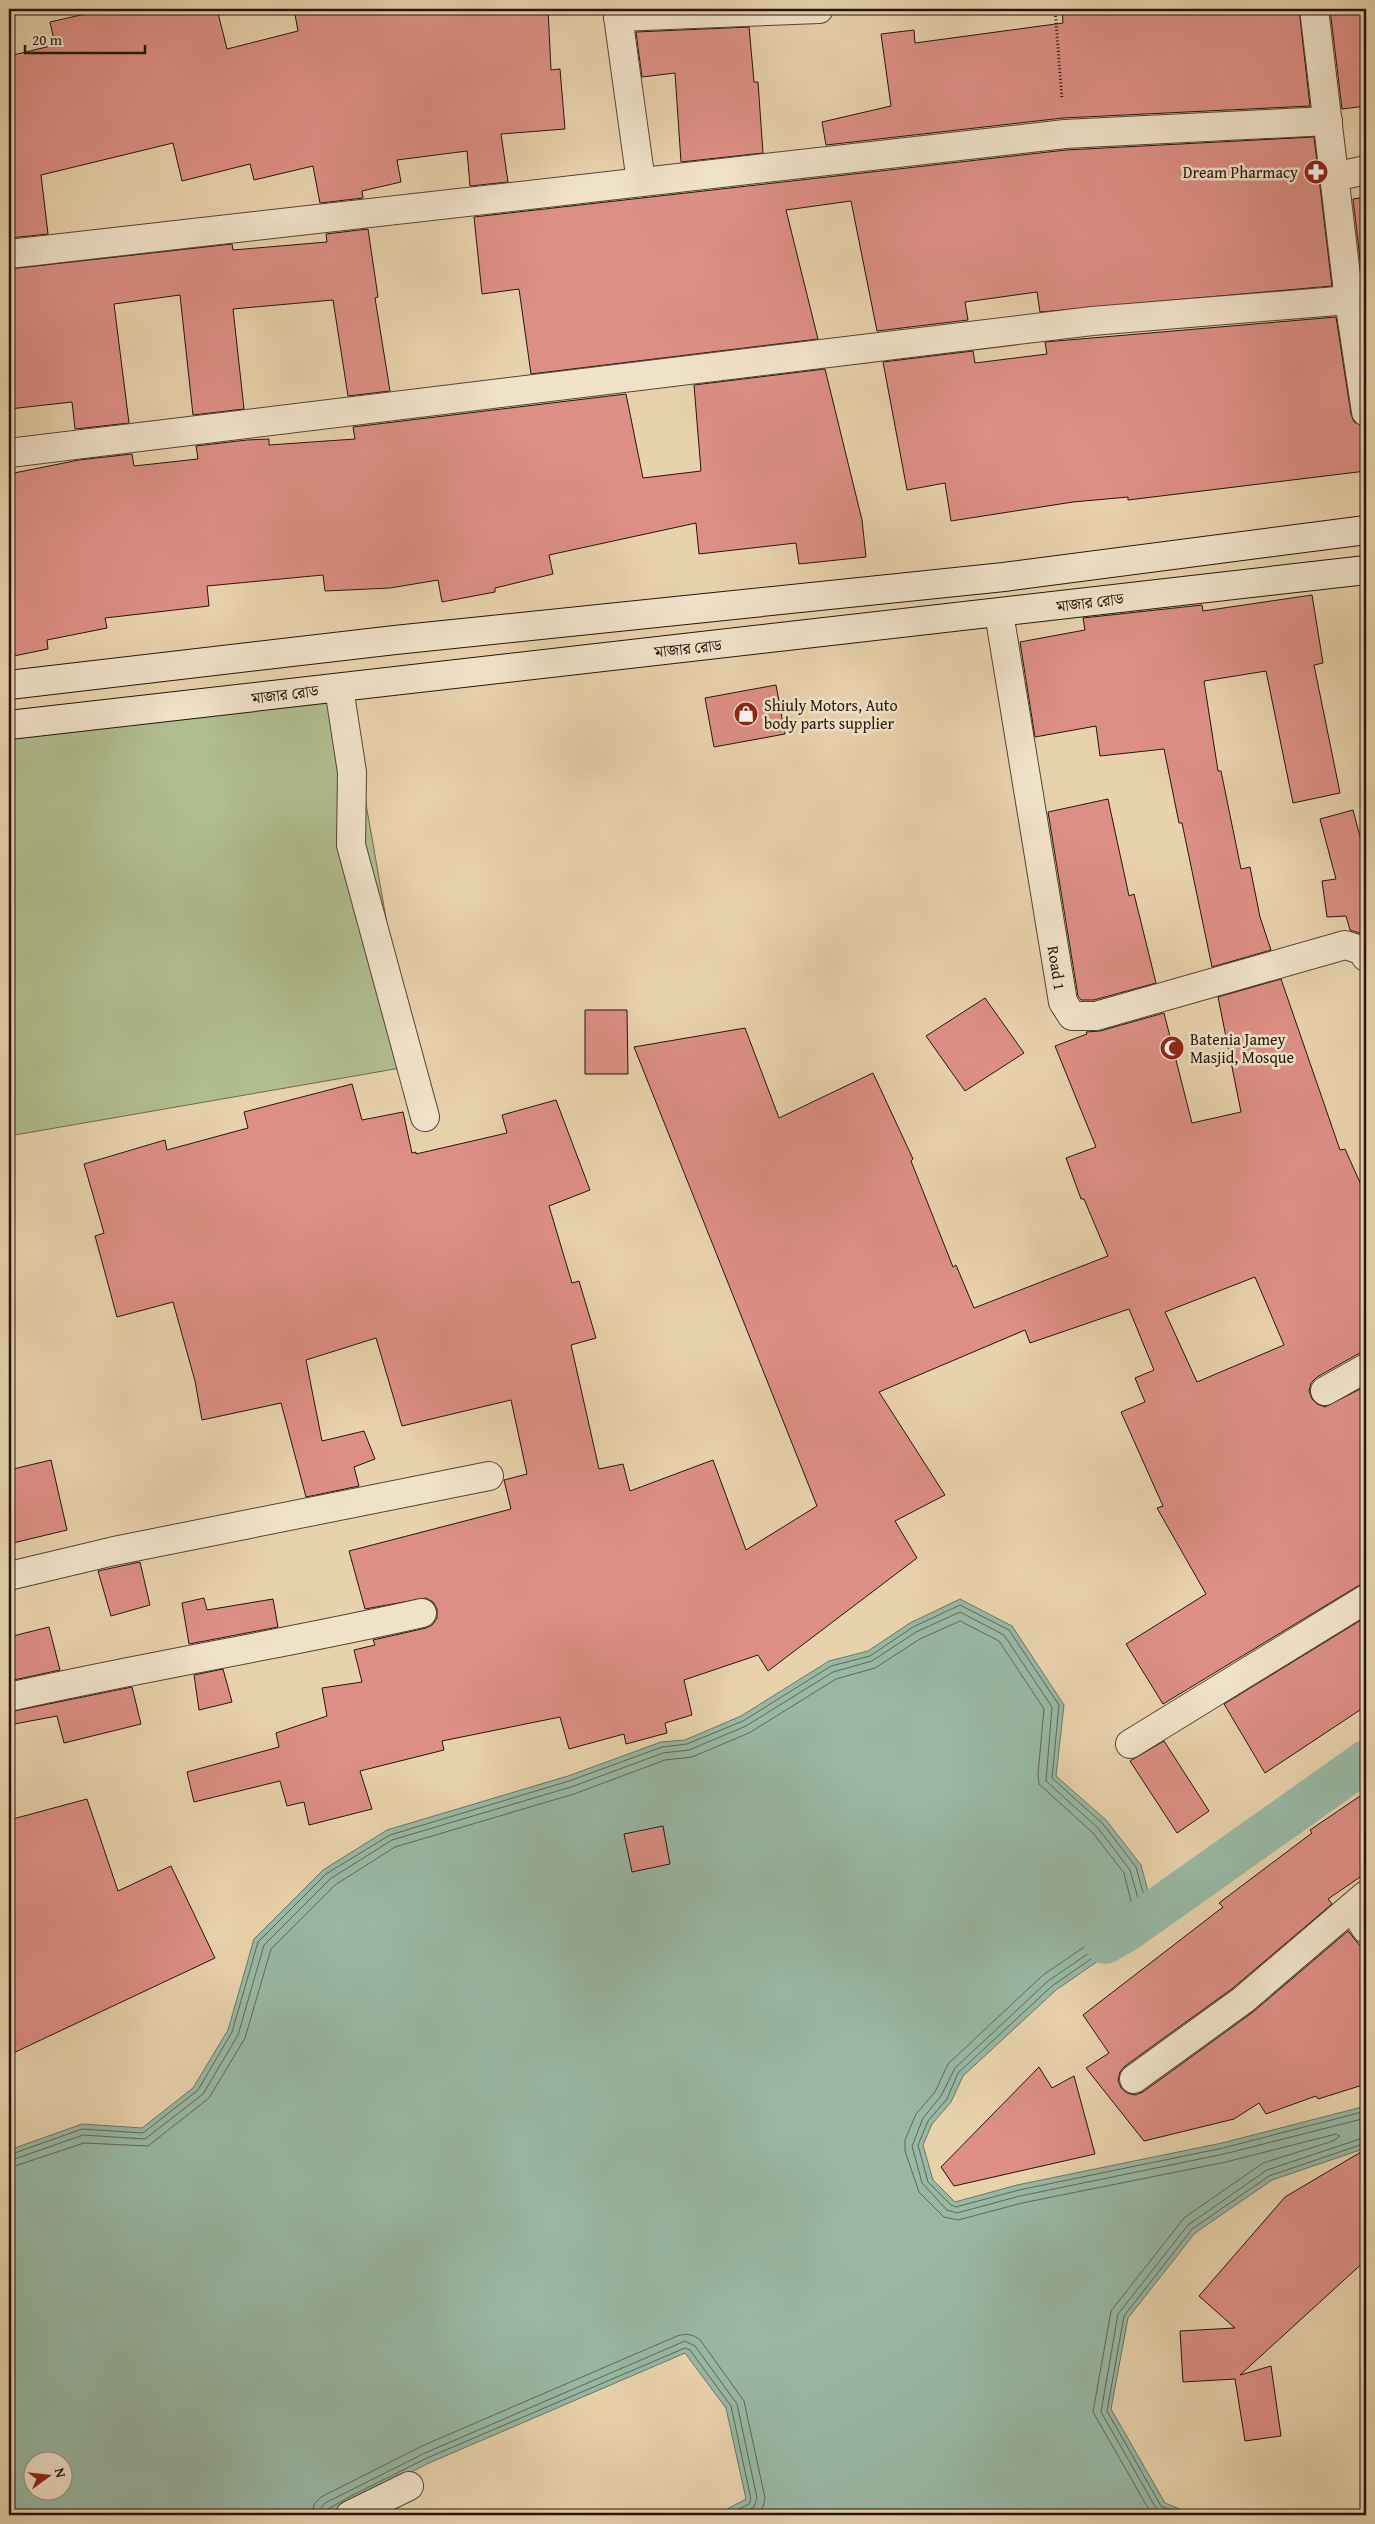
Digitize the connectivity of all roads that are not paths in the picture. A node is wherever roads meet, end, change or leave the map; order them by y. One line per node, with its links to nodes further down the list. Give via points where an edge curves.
1 (819, 9): 3 (street)
2 (1314, 9): 4 (street)
3 (618, 13): 7 (street)
4 (1328, 121): 6 (street); 7 (street, via 1065,134)
5 (1366, 170): 6 (street)
6 (1334, 177): 9 (street)
7 (641, 182): 8 (street)
8 (9, 254)
9 (1349, 300): 10 (street); 11 (street, via 1092,321)
10 (1366, 412)
11 (9, 454)
12 (1366, 530): 15 (street, via 1004,577 395,640)
13 (1366, 570): 14 (street, মাজার রোড)
14 (1000, 613): 16 (street, মাজার রোড); 18 (street, Road 1, via 1063,1002 1072,1016 1096,1016 1345,945 1361,950)
15 (9, 685)
16 (339, 688): 17 (street, মাজার রোড); 19 (street, via 352,772 351,845)
17 (9, 725)
18 (1366, 958)
19 (425, 1117)
20 (1366, 1368): 21 (street)
21 (1325, 1391)
22 (489, 1476): 23 (street, via 114,1551)
23 (9, 1576)
24 (1366, 1599): 27 (street)
25 (422, 1612): 26 (street, via 320,1636 119,1672)
26 (9, 1697)
27 (1130, 1744)
28 (1362, 1910): 29 (street)
29 (1134, 2079)
30 (408, 2486): 31 (street)
31 (350, 2515)

